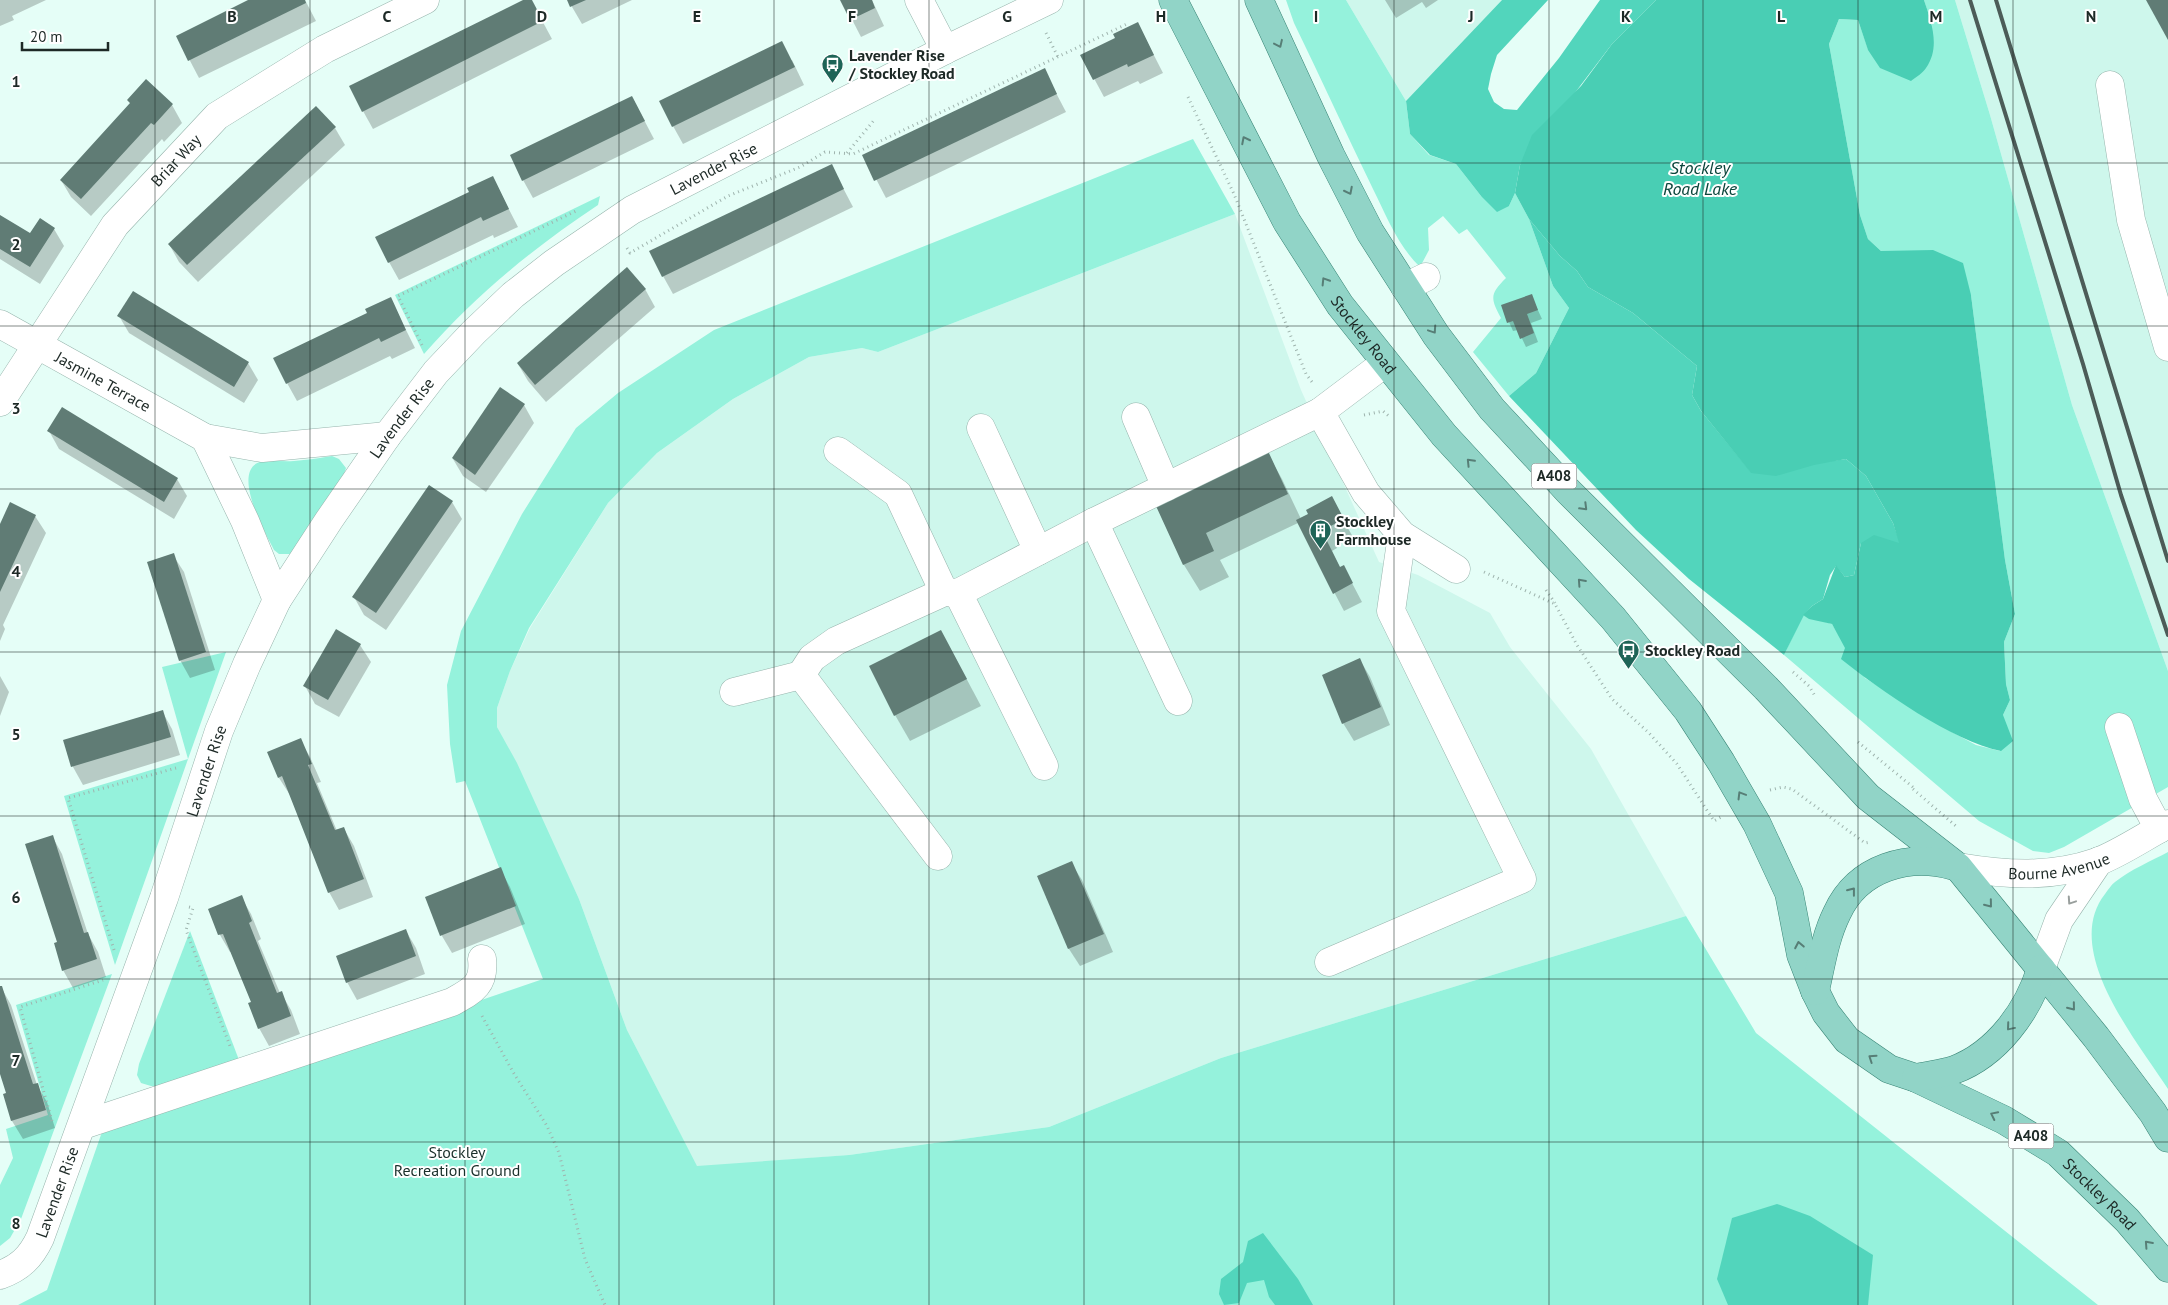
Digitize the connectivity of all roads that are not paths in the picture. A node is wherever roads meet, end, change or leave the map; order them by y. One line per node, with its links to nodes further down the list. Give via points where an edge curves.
1 (424, 0): 9 (street, Briar Way, via 325,49 217,116 115,225)
2 (919, 0): 6 (street)
3 (1049, 0): 6 (street, Lavender Rise)
4 (1173, 0): 11 (main road, Stockley Road / A408, one-way to 4, via 1340,305 1287,222)
5 (1259, 0): 34 (main road, A408, one-way to 34, via 1370,232 1415,282 1436,335 1492,409 1568,491 1766,688 1868,797)
6 (945, 50): 16 (street, Lavender Rise, via 632,210 554,263 513,295 474,332 436,372)
7 (2110, 85): 10 (street, via 2132,220)
8 (0, 324): 9 (street, Jasmine Terrace)
9 (36, 344): 12 (street, Briar Way); 17 (street, Jasmine Terrace)
10 (2168, 347)
11 (1385, 363): 13 (street); 38 (main road, Stockley Road / A408, one-way to 11, via 1801,955 1790,894 1746,803 1688,711 1613,618 1444,435)
12 (0, 402)
13 (1320, 412): 19 (street); 21 (street, via 1366,493)
14 (1136, 417): 19 (street)
15 (981, 428): 22 (street)
16 (387, 436): 17 (street, Jasmine Terrace, via 262,448); 25 (street, Lavender Rise)
17 (205, 438): 25 (street, via 245,521)
18 (838, 451): 24 (street, via 898,494)
19 (1166, 487): 20 (street)
20 (1094, 522): 22 (street); 28 (street)
21 (1402, 534): 23 (street); 36 (street, via 1391,611 1522,879)
22 (1038, 551): 24 (street)
23 (1456, 569)
24 (951, 592): 26 (street, via 836,641 812,658); 30 (street)
25 (277, 600): 40 (street, Lavender Rise, via 219,731 164,898)
26 (801, 675): 27 (street); 32 (street)
27 (734, 692)
28 (1178, 702)
29 (2119, 727): 31 (street, via 2143,799)
30 (1044, 766)
31 (2164, 826): 33 (street)
32 (938, 856)
33 (2099, 861): 34 (street, Bourne Avenue, via 2055,873 2036,874); 37 (street, Bourne Avenue, one-way to 37, via 2059,920)
34 (1958, 867): 37 (main road, A408, one-way to 37); 38 (main road, one-way to 34, via 1837,911 1856,885 1882,867 1900,863 1938,861)
35 (482, 959): 40 (street, via 481,976 475,988 452,1002)
36 (1329, 962)
37 (2041, 969): 39 (main road, one-way to 39, via 2036,985 2012,1027 1987,1050 1953,1070); 41 (main road, A408, one-way to 41, via 2153,1112)
38 (1815, 991): 39 (main road, Stockley Road / A408, one-way to 38, via 1889,1069 1847,1040 1826,1013)
39 (1916, 1078): 42 (main road, Stockley Road / A408, one-way to 39, via 2127,1220 2058,1153 2004,1120)
40 (82, 1124): 43 (street, Lavender Rise, via 40,1238 21,1266)
41 (2168, 1138)
42 (2168, 1268)
43 (0, 1276)

